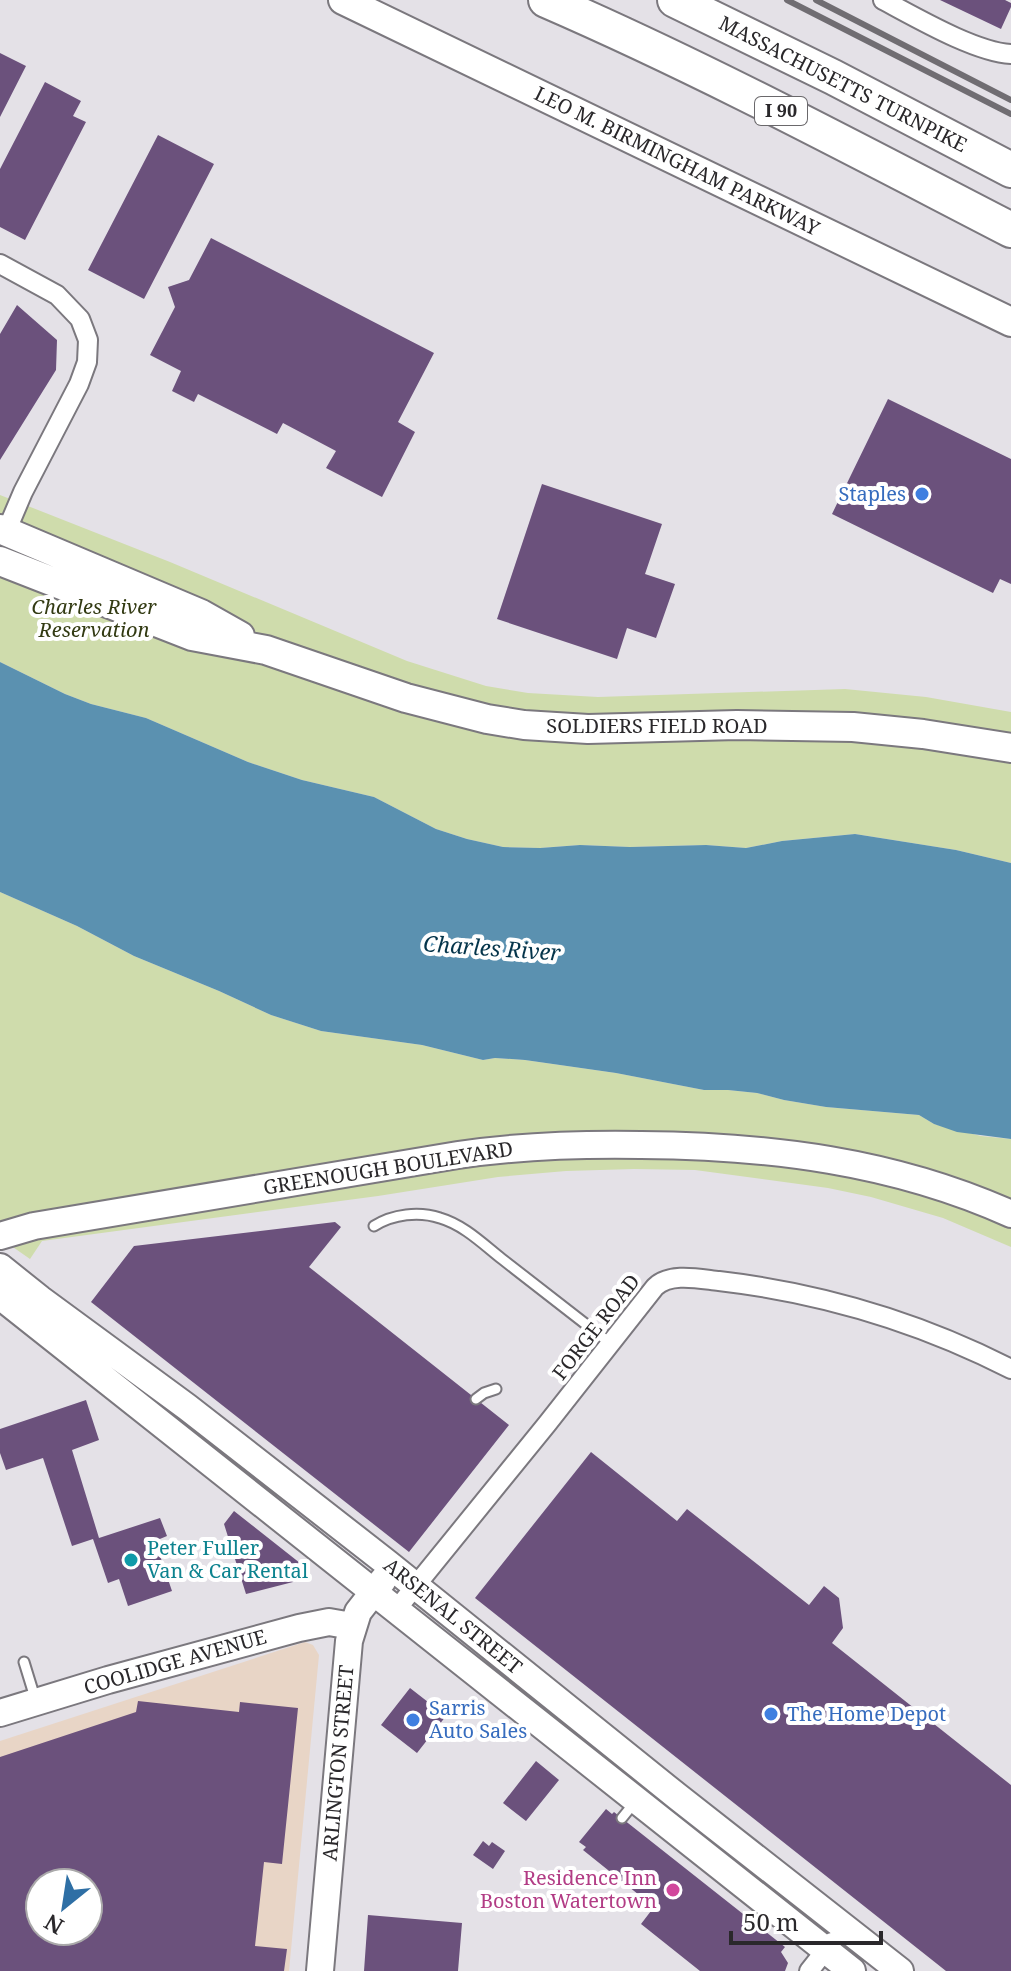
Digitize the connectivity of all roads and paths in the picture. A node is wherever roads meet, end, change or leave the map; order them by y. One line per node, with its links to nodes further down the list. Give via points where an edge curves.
1 (343, 0): 9 (main road, LEO M. BIRMINGHAM PARKWAY)
2 (546, 0): 7 (highway, I 90, via 755,97)
3 (675, 0): 6 (highway, MASSACHUSETTS TURNPIKE / I 90)
4 (883, 0): 5 (street, via 978,47)
5 (1011, 54)
6 (1011, 170)
7 (1011, 230)
8 (0, 264): 10 (street, via 57,295 80,319 88,340 84,373)
9 (1011, 322)
10 (3, 531): 12 (main road, SOLDIERS FIELD ROAD, via 201,614)
11 (0, 561): 12 (main road, SOLDIERS FIELD ROAD, via 192,636)
12 (266, 650): 13 (main road, SOLDIERS FIELD ROAD, via 420,702 524,725 597,730 853,727)
13 (1011, 748)
14 (1011, 1214): 16 (main road, GREENOUGH BOULEVARD, via 936,1185 846,1161 758,1149 612,1144 497,1149)
15 (374, 1226): 19 (lane, via 413,1215 453,1223)
16 (0, 1236)
17 (0, 1267): 23 (main road, ARSENAL STREET)
18 (0, 1296): 25 (main road, ARSENAL STREET)
19 (610, 1343): 20 (street, FORGE ROAD, via 658,1283 692,1279 798,1293 860,1308); 24 (street, FORGE ROAD)
20 (1011, 1369)
21 (496, 1389): 22 (lane)
22 (476, 1399)
23 (393, 1567): 24 (main road, ARSENAL STREET); 25 (main road, ARLINGTON STREET)
24 (416, 1586): 26 (street, FORGE ROAD); 31 (main road, ARSENAL STREET)
25 (373, 1592): 26 (main road, ARSENAL STREET); 27 (main road, ARLINGTON STREET)
26 (396, 1610): 32 (main road, ARSENAL STREET, via 629,1810)
27 (352, 1626): 29 (main road, COOLIDGE AVENUE, via 308,1626); 33 (main road, ARLINGTON STREET)
28 (24, 1662): 29 (lane)
29 (37, 1702): 30 (main road, COOLIDGE AVENUE)
30 (0, 1713)
31 (843, 1927): 32 (street); 36 (main road, ARSENAL STREET)
32 (826, 1950): 34 (street); 35 (main road, ARSENAL STREET)
33 (320, 1971)
34 (809, 1971)
35 (852, 1971)
36 (900, 1971)

